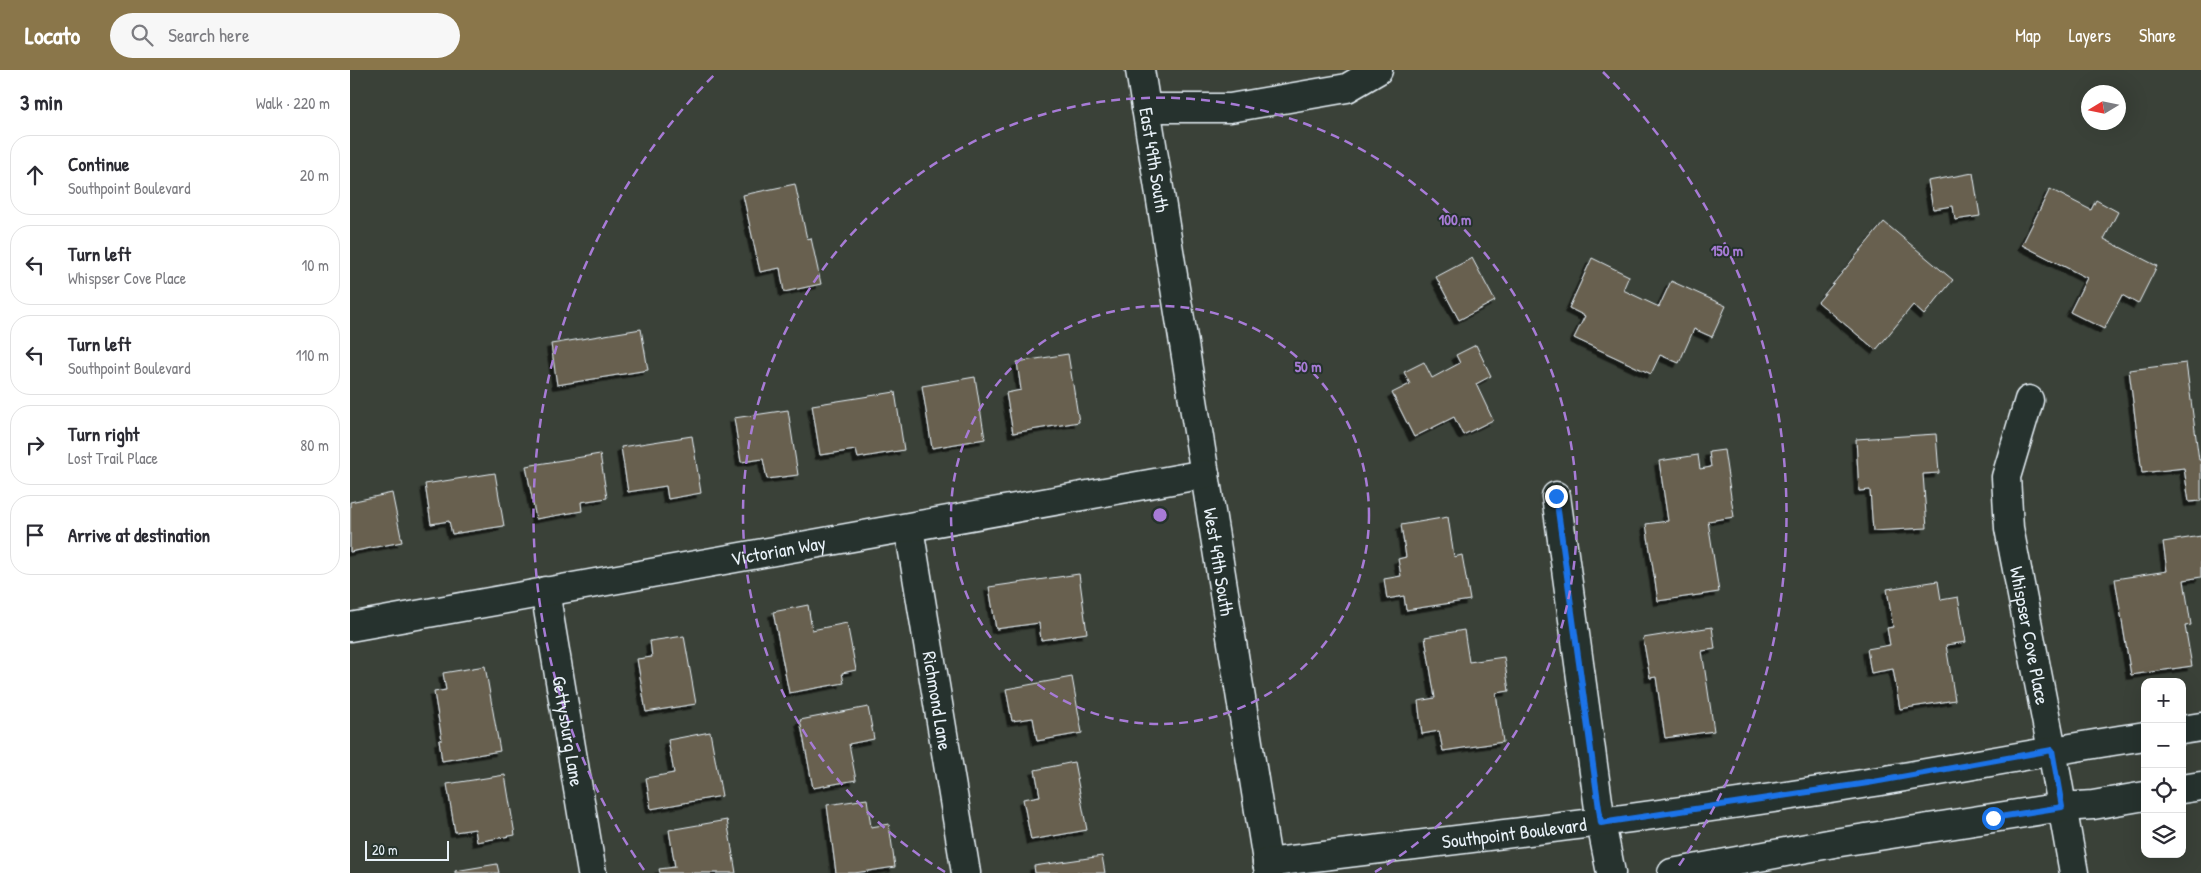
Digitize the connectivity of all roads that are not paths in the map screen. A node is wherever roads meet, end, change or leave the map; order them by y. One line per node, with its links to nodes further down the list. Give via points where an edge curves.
1 (1140, 70): 3 (street, East 49th South)
2 (1378, 70): 3 (street, via 1347,88 1240,106)
3 (1146, 108): 4 (street, East 49th South)
4 (1169, 249): 6 (street, West 49th South)
5 (2029, 400): 14 (street, Whispser Cove Place, via 2006,477 2009,528)
6 (1205, 474): 8 (street, Victorian Way); 20 (street, West 49th South)
7 (1556, 496): 19 (street)
8 (909, 528): 9 (street, Victorian Way); 22 (street, Richmond Lane)
9 (545, 591): 10 (street, Victorian Way); 21 (street, Gettysburg Lane)
10 (350, 627)
11 (2201, 727): 12 (street)
12 (2186, 729)
13 (2141, 737): 14 (street, Southpoint Boulevard)
14 (2052, 750): 18 (street, Whispser Cove Place); 19 (street, Southpoint Boulevard, via 1868,783)
15 (2201, 786): 16 (street)
16 (2186, 788)
17 (2141, 797): 18 (street)
18 (2062, 807): 24 (street, via 1834,843); 25 (street, Whispser Cove Place)
19 (1601, 823): 20 (street, Southpoint Boulevard); 23 (street)
20 (1268, 868)
21 (592, 873)
22 (966, 873)
23 (1612, 873)
24 (1672, 873)
25 (2074, 873)

